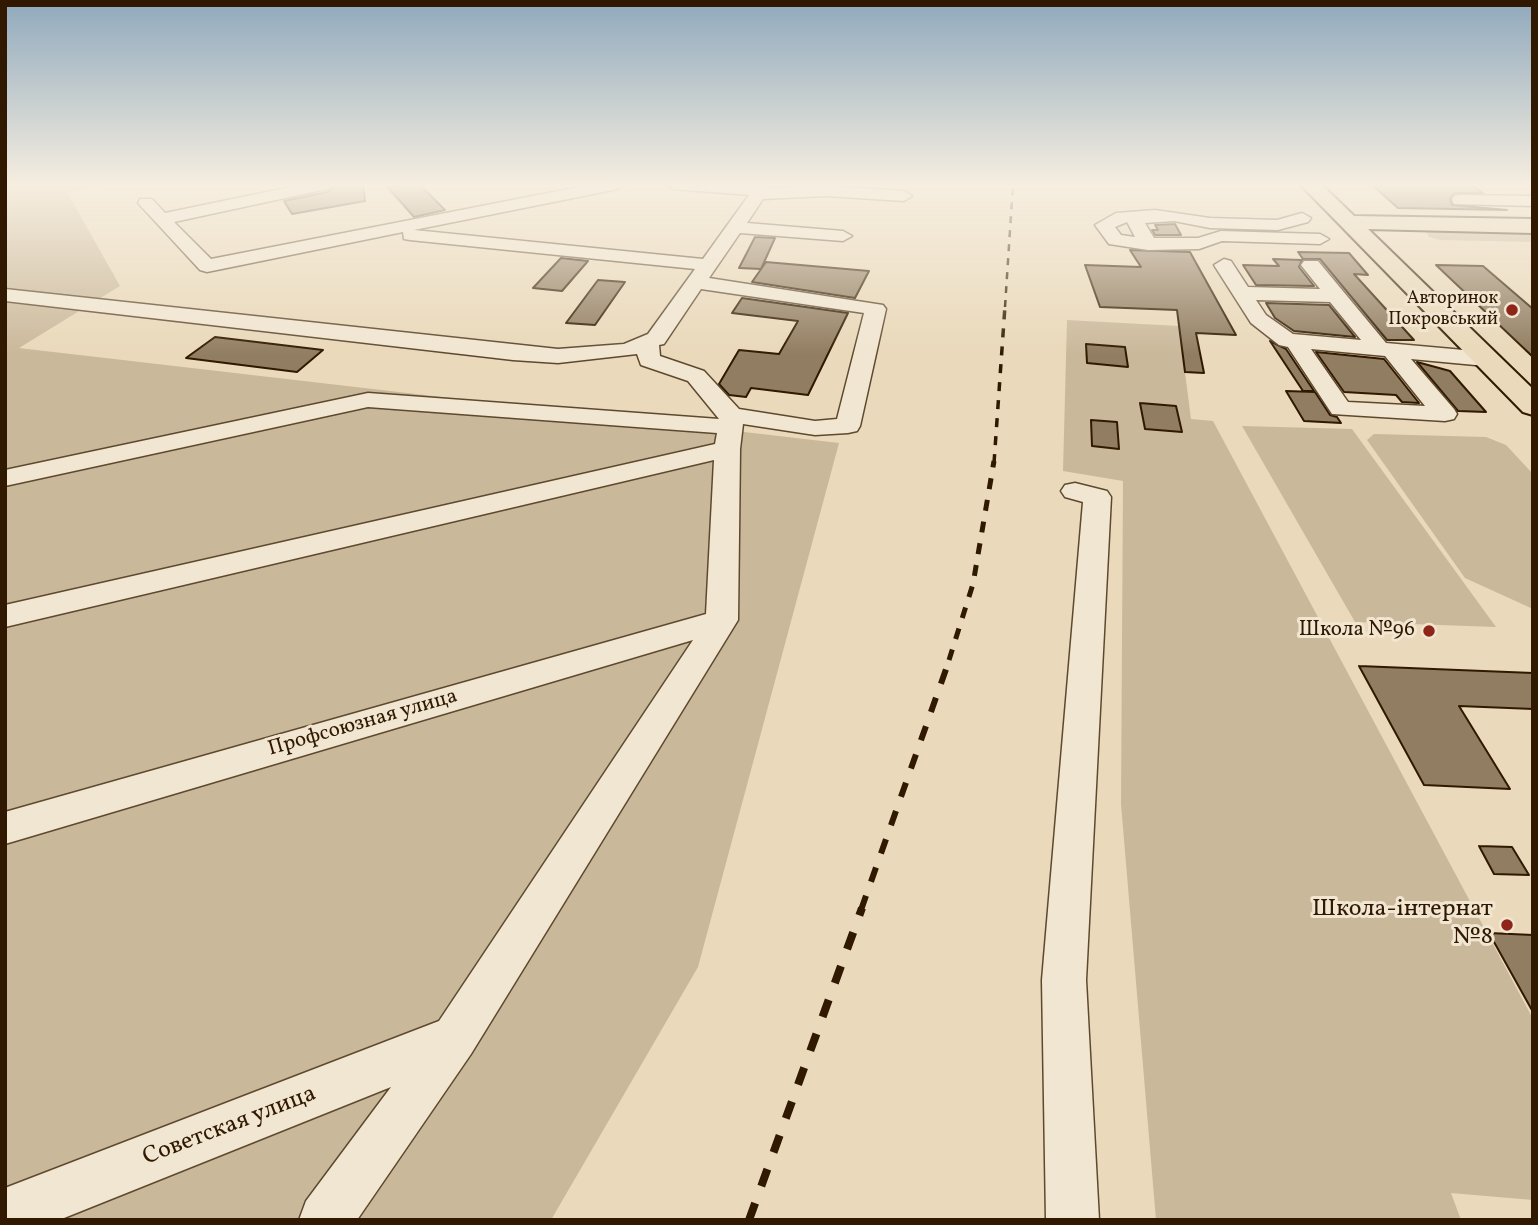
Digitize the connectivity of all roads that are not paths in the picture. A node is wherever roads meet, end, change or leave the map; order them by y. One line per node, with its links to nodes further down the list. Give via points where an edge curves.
1 (183, 241): 2 (lane, via 207,266)
2 (331, 241)
3 (448, 241): 15 (lane)
4 (724, 241): 15 (lane)
5 (1125, 241): 10 (lane)
6 (1146, 241): 10 (lane)
7 (1201, 241): 10 (lane)
8 (1434, 241): 11 (main road)
9 (1369, 243): 11 (main road); 22 (main road)
10 (1148, 244)
11 (1451, 245): 12 (main road)
12 (1533, 247)
13 (1224, 265): 16 (lane)
14 (1311, 265): 18 (lane)
15 (702, 274): 20 (lane, via 656,340); 24 (lane, via 876,309 850,430)
16 (1241, 293): 18 (lane); 19 (lane, via 1258,319)
17 (5, 295): 20 (lane, via 513,353 584,355)
18 (1337, 296): 21 (lane)
19 (1295, 341): 21 (lane); 21 (lane, via 1341,409 1445,414)
20 (648, 342): 24 (lane, via 649,360 695,376 718,403)
21 (1386, 350): 22 (lane)
22 (1486, 359): 23 (main road)
23 (1533, 406)
24 (730, 430): 25 (lane, via 368,400); 27 (lane); 28 (lane)
25 (5, 478)
26 (1075, 491): 33 (lane, via 1097,497 1065,980)
27 (5, 616)
28 (722, 620): 29 (lane, Профсоюзная улица); 30 (lane)
29 (5, 828)
30 (455, 1038): 31 (lane, Советская улица); 32 (lane)
31 (5, 1215)
32 (325, 1220)
33 (1073, 1220)

